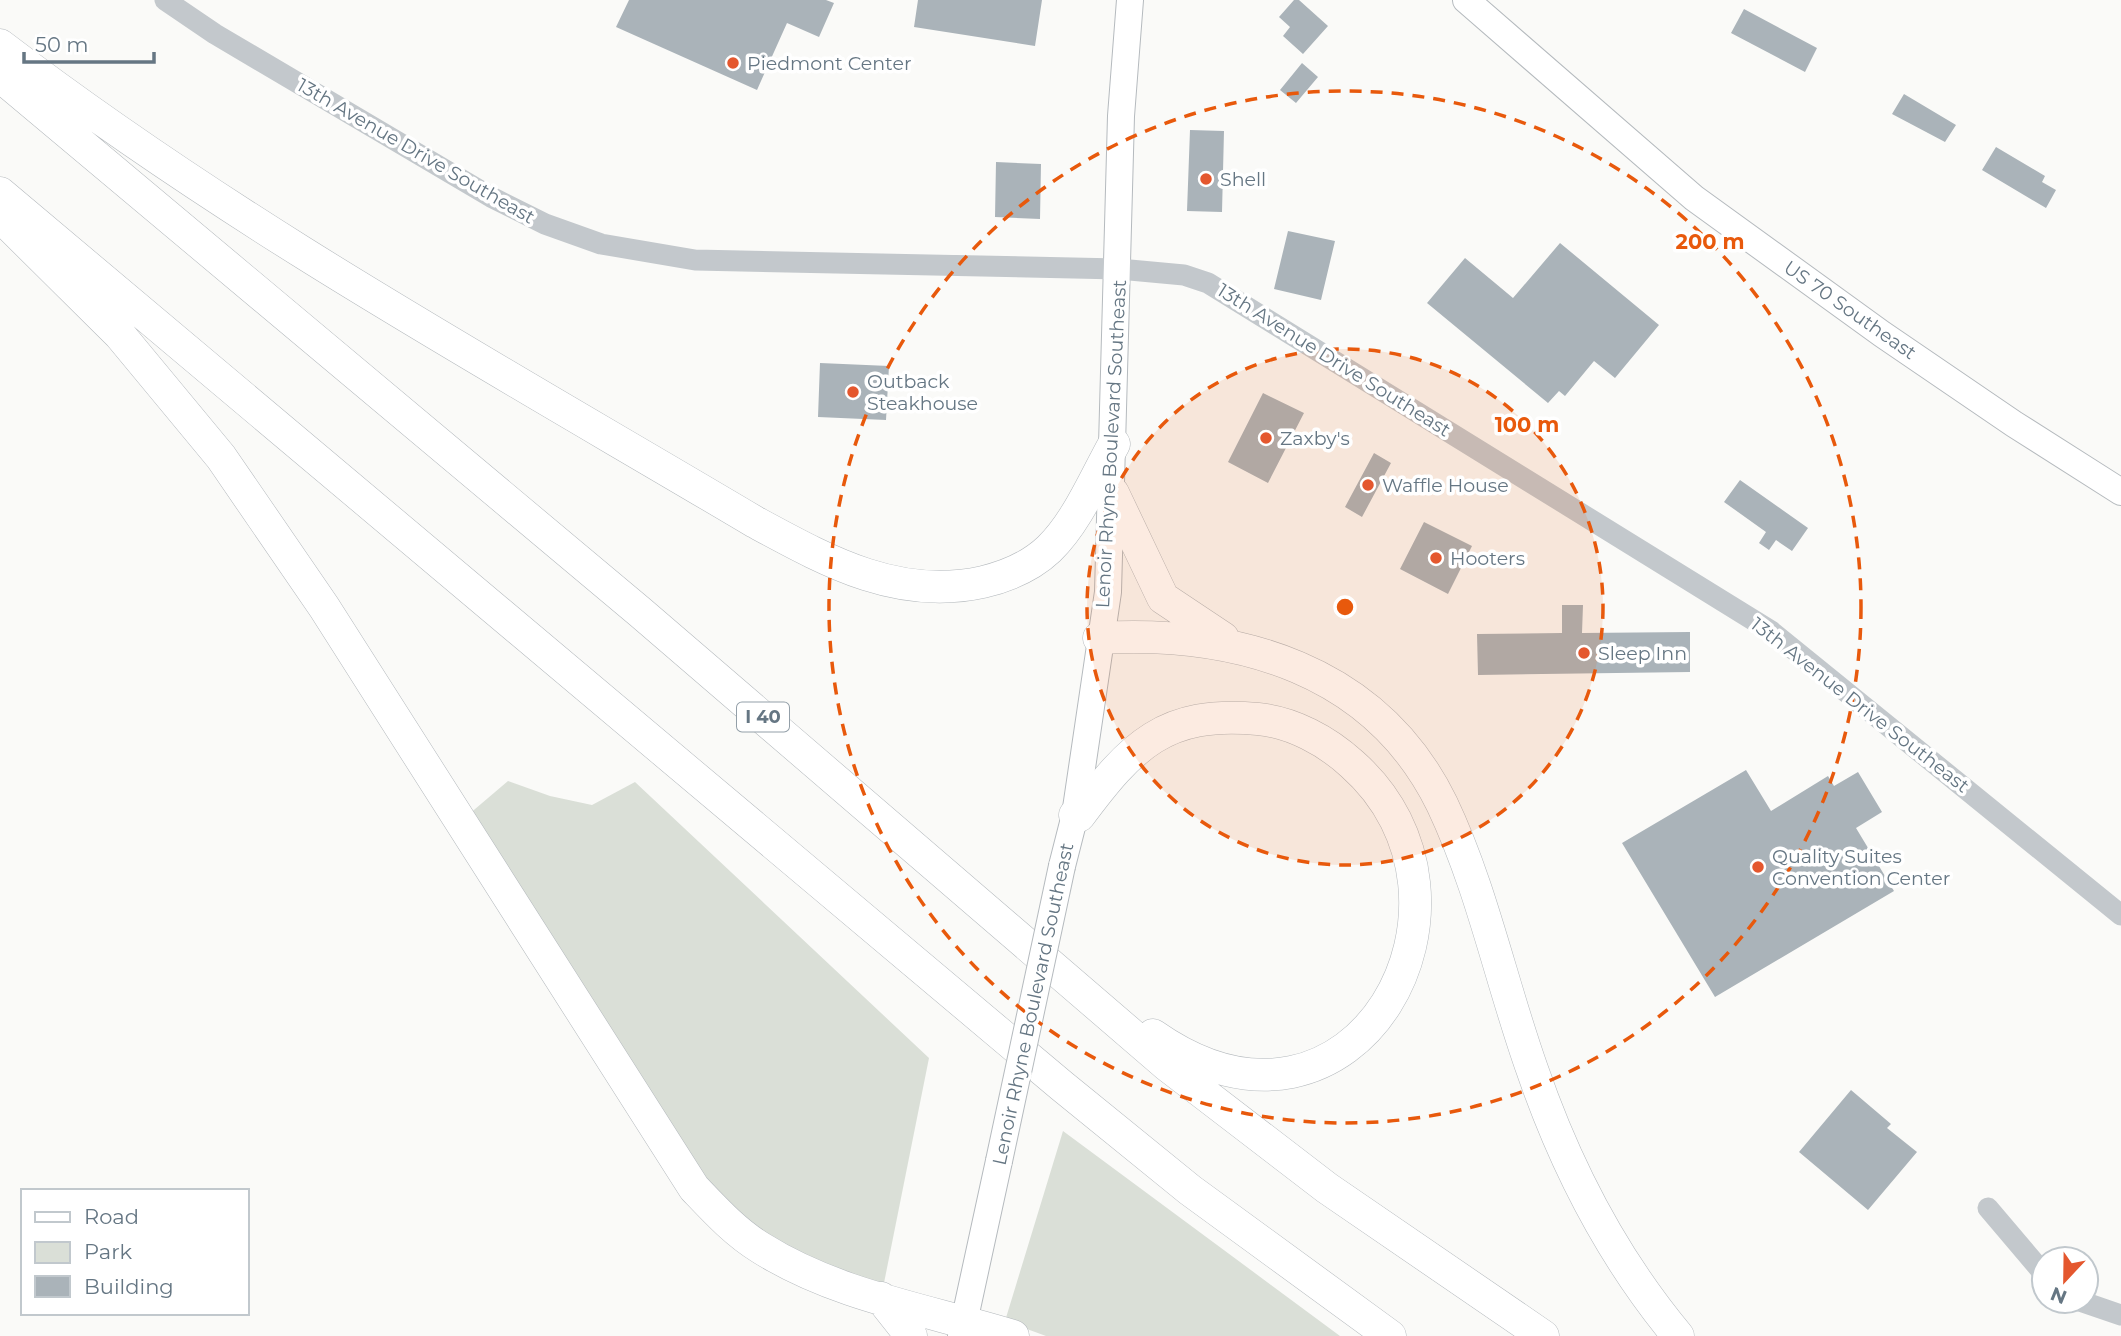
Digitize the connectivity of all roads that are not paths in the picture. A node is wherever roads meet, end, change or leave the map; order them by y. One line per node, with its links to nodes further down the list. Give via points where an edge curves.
1 (165, 0): 8 (street, 13th Avenue Drive Southeast, via 491,197 544,224 601,244 695,260)
2 (1130, 0): 8 (main road, Lenoir Rhyne Boulevard Southeast, via 1121,116)
3 (1466, 0): 10 (main road, US 70 Southeast, via 1705,206 1904,349)
4 (0, 44): 9 (highway, via 130,141 270,232 755,522 860,574 906,585 949,587 1020,570 1063,532)
5 (0, 76): 16 (highway, I 40, via 640,612)
6 (0, 193): 25 (highway, via 1094,1112 1246,1232)
7 (0, 215): 19 (highway, via 120,335 221,457 324,607 694,1188 724,1220 760,1247 823,1279)
8 (1119, 269): 9 (main road, Lenoir Rhyne Boulevard Southeast); 15 (street, 13th Avenue Drive Southeast, via 1184,275 1217,287 1727,602 1803,655)
9 (1114, 444): 11 (main road, Lenoir Rhyne Boulevard Southeast)
10 (2121, 492)
11 (1113, 493): 12 (main road, Lenoir Rhyne Boulevard Southeast, via 1108,593); 13 (highway, via 1163,598 1204,628)
12 (1099, 638): 13 (highway, via 1181,637); 14 (main road, Lenoir Rhyne Boulevard Southeast)
13 (1253, 650): 27 (highway, via 1307,671 1349,696 1402,744 1430,784 1465,864 1533,1072 1569,1161 1624,1263)
14 (1075, 815): 16 (highway, via 1079,816 1105,782 1157,733 1202,719 1263,720 1319,740 1369,780 1401,836 1415,903 1404,968 1377,1017 1339,1055 1296,1073 1245,1073 1196,1059); 22 (main road, Lenoir Rhyne Boulevard Southeast, bridge)
15 (2121, 915)
16 (1069, 983): 26 (highway, I 40, via 1317,1180)
17 (1988, 1208): 18 (street)
18 (2030, 1258)
19 (881, 1298): 22 (highway); 23 (highway)
20 (2100, 1307): 21 (street)
21 (2121, 1314)
22 (963, 1328): 24 (highway)
23 (911, 1336)
24 (1013, 1336)
25 (1390, 1336)
26 (1543, 1336)
27 (1678, 1336)

